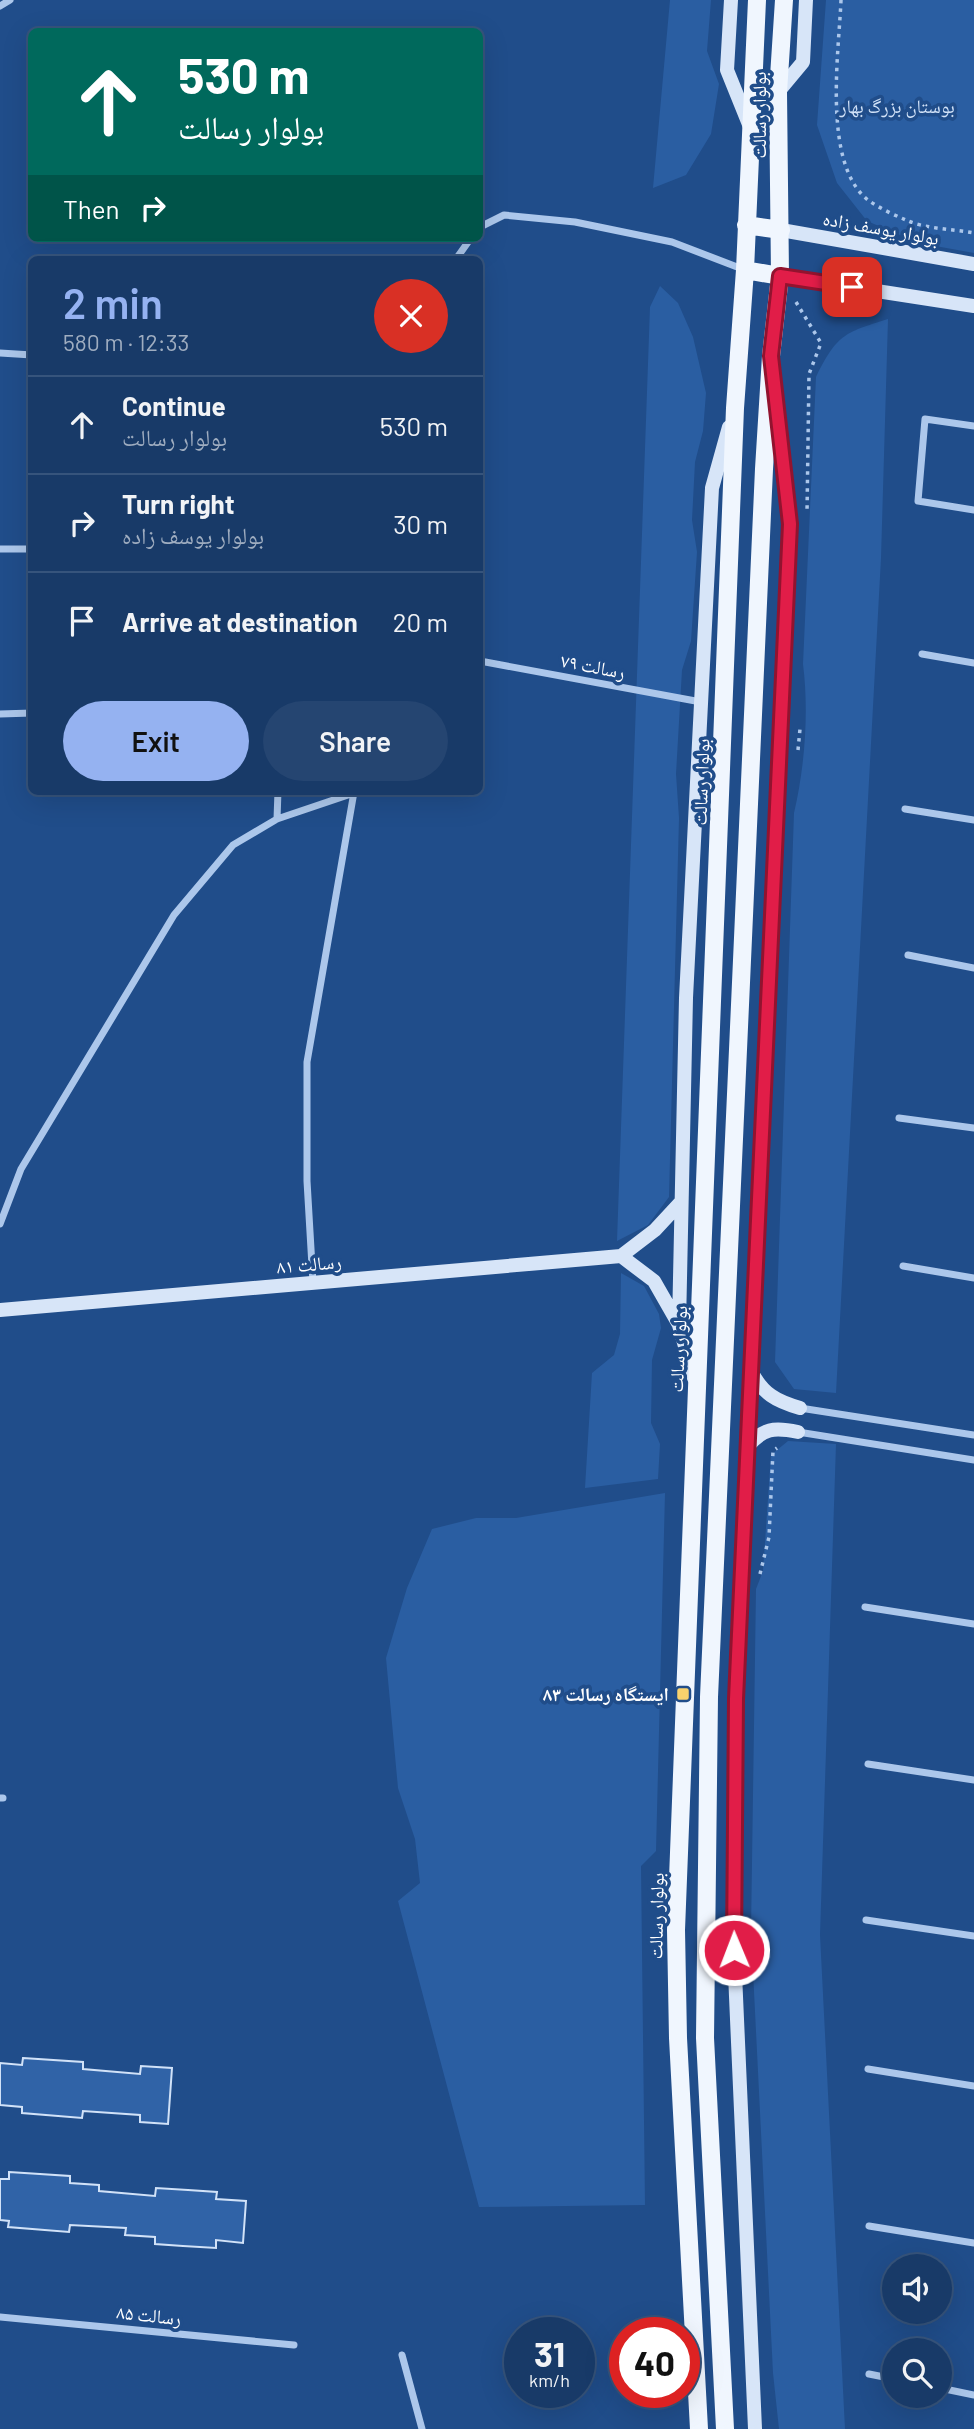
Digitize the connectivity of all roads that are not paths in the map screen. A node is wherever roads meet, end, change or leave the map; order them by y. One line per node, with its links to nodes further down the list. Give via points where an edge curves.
1 (10, 0): 6 (street)
2 (731, 0): 8 (street, via 727,70)
3 (757, 0): 8 (main road, بولوار رسالت)
4 (783, 0): 7 (main road, بولوار رسالت)
5 (806, 0): 7 (street, via 803,62)
6 (0, 6)
7 (778, 92): 11 (main road, بولوار رسالت)
8 (752, 131): 9 (main road, بولوار رسالت)
9 (747, 225): 11 (main road); 13 (main road, بولوار رسالت)
10 (483, 226): 13 (street, via 504,215 575,222 671,242)
11 (781, 230): 12 (street, بولوار یوسف زاده); 14 (main road, بولوار رسالت)
12 (974, 264)
13 (745, 270): 14 (main road); 19 (main road, بولوار رسالت)
14 (780, 276): 15 (street); 18 (main road)
15 (974, 306)
16 (0, 352): 17 (street)
17 (28, 355)
18 (771, 356): 48 (street, via 790,524); 74 (main road, via 709,1697 705,2038)
19 (735, 408): 27 (street, via 712,488); 49 (main road, بولوار رسالت)
20 (974, 426): 21 (street, via 925,419 918,501)
21 (974, 509)
22 (0, 549): 23 (street)
23 (28, 549)
24 (922, 654): 26 (street)
25 (483, 662): 27 (street, رسالت ۷۹)
26 (974, 663)
27 (701, 702): 40 (street)
28 (28, 713): 29 (street)
29 (0, 714)
30 (278, 795): 34 (street)
31 (345, 795): 34 (street)
32 (353, 795): 45 (street, via 307,1062)
33 (905, 809): 35 (street)
34 (277, 819): 41 (street, via 233,845 174,915 21,1169)
35 (974, 820)
36 (908, 955): 37 (street)
37 (974, 968)
38 (899, 1118): 39 (street)
39 (974, 1128)
40 (680, 1202): 42 (street, via 655,1230); 47 (street)
41 (0, 1224)
42 (621, 1256): 45 (street, رسالت ۸۱); 47 (street, via 654,1281)
43 (903, 1266): 44 (street)
44 (974, 1278)
45 (313, 1284): 46 (street, رسالت ۸۱)
46 (0, 1310)
47 (679, 1325): 49 (street)
48 (749, 1368): 50 (street, via 761,1390); 53 (street)
49 (697, 1389): 73 (main road, بولوار رسالت, via 676,1930)
50 (800, 1408): 52 (street)
51 (798, 1432): 53 (street, via 777,1428 760,1432); 54 (street)
52 (974, 1435)
53 (747, 1447): 75 (street, via 736,1699 733,1928)
54 (974, 1460)
55 (865, 1607): 56 (street)
56 (974, 1624)
57 (868, 1764): 58 (street)
58 (974, 1780)
59 (866, 1920): 60 (street)
60 (974, 1936)
61 (868, 2068): 62 (street)
62 (974, 2086)
63 (869, 2226): 64 (street)
64 (974, 2243)
65 (0, 2317): 66 (street, رسالت ۸۵)
66 (294, 2345)
67 (402, 2355): 72 (street)
68 (869, 2374): 69 (street)
69 (882, 2377)
70 (952, 2390): 71 (street)
71 (974, 2395)
72 (422, 2429)
73 (699, 2429)
74 (725, 2429)
75 (755, 2429)

